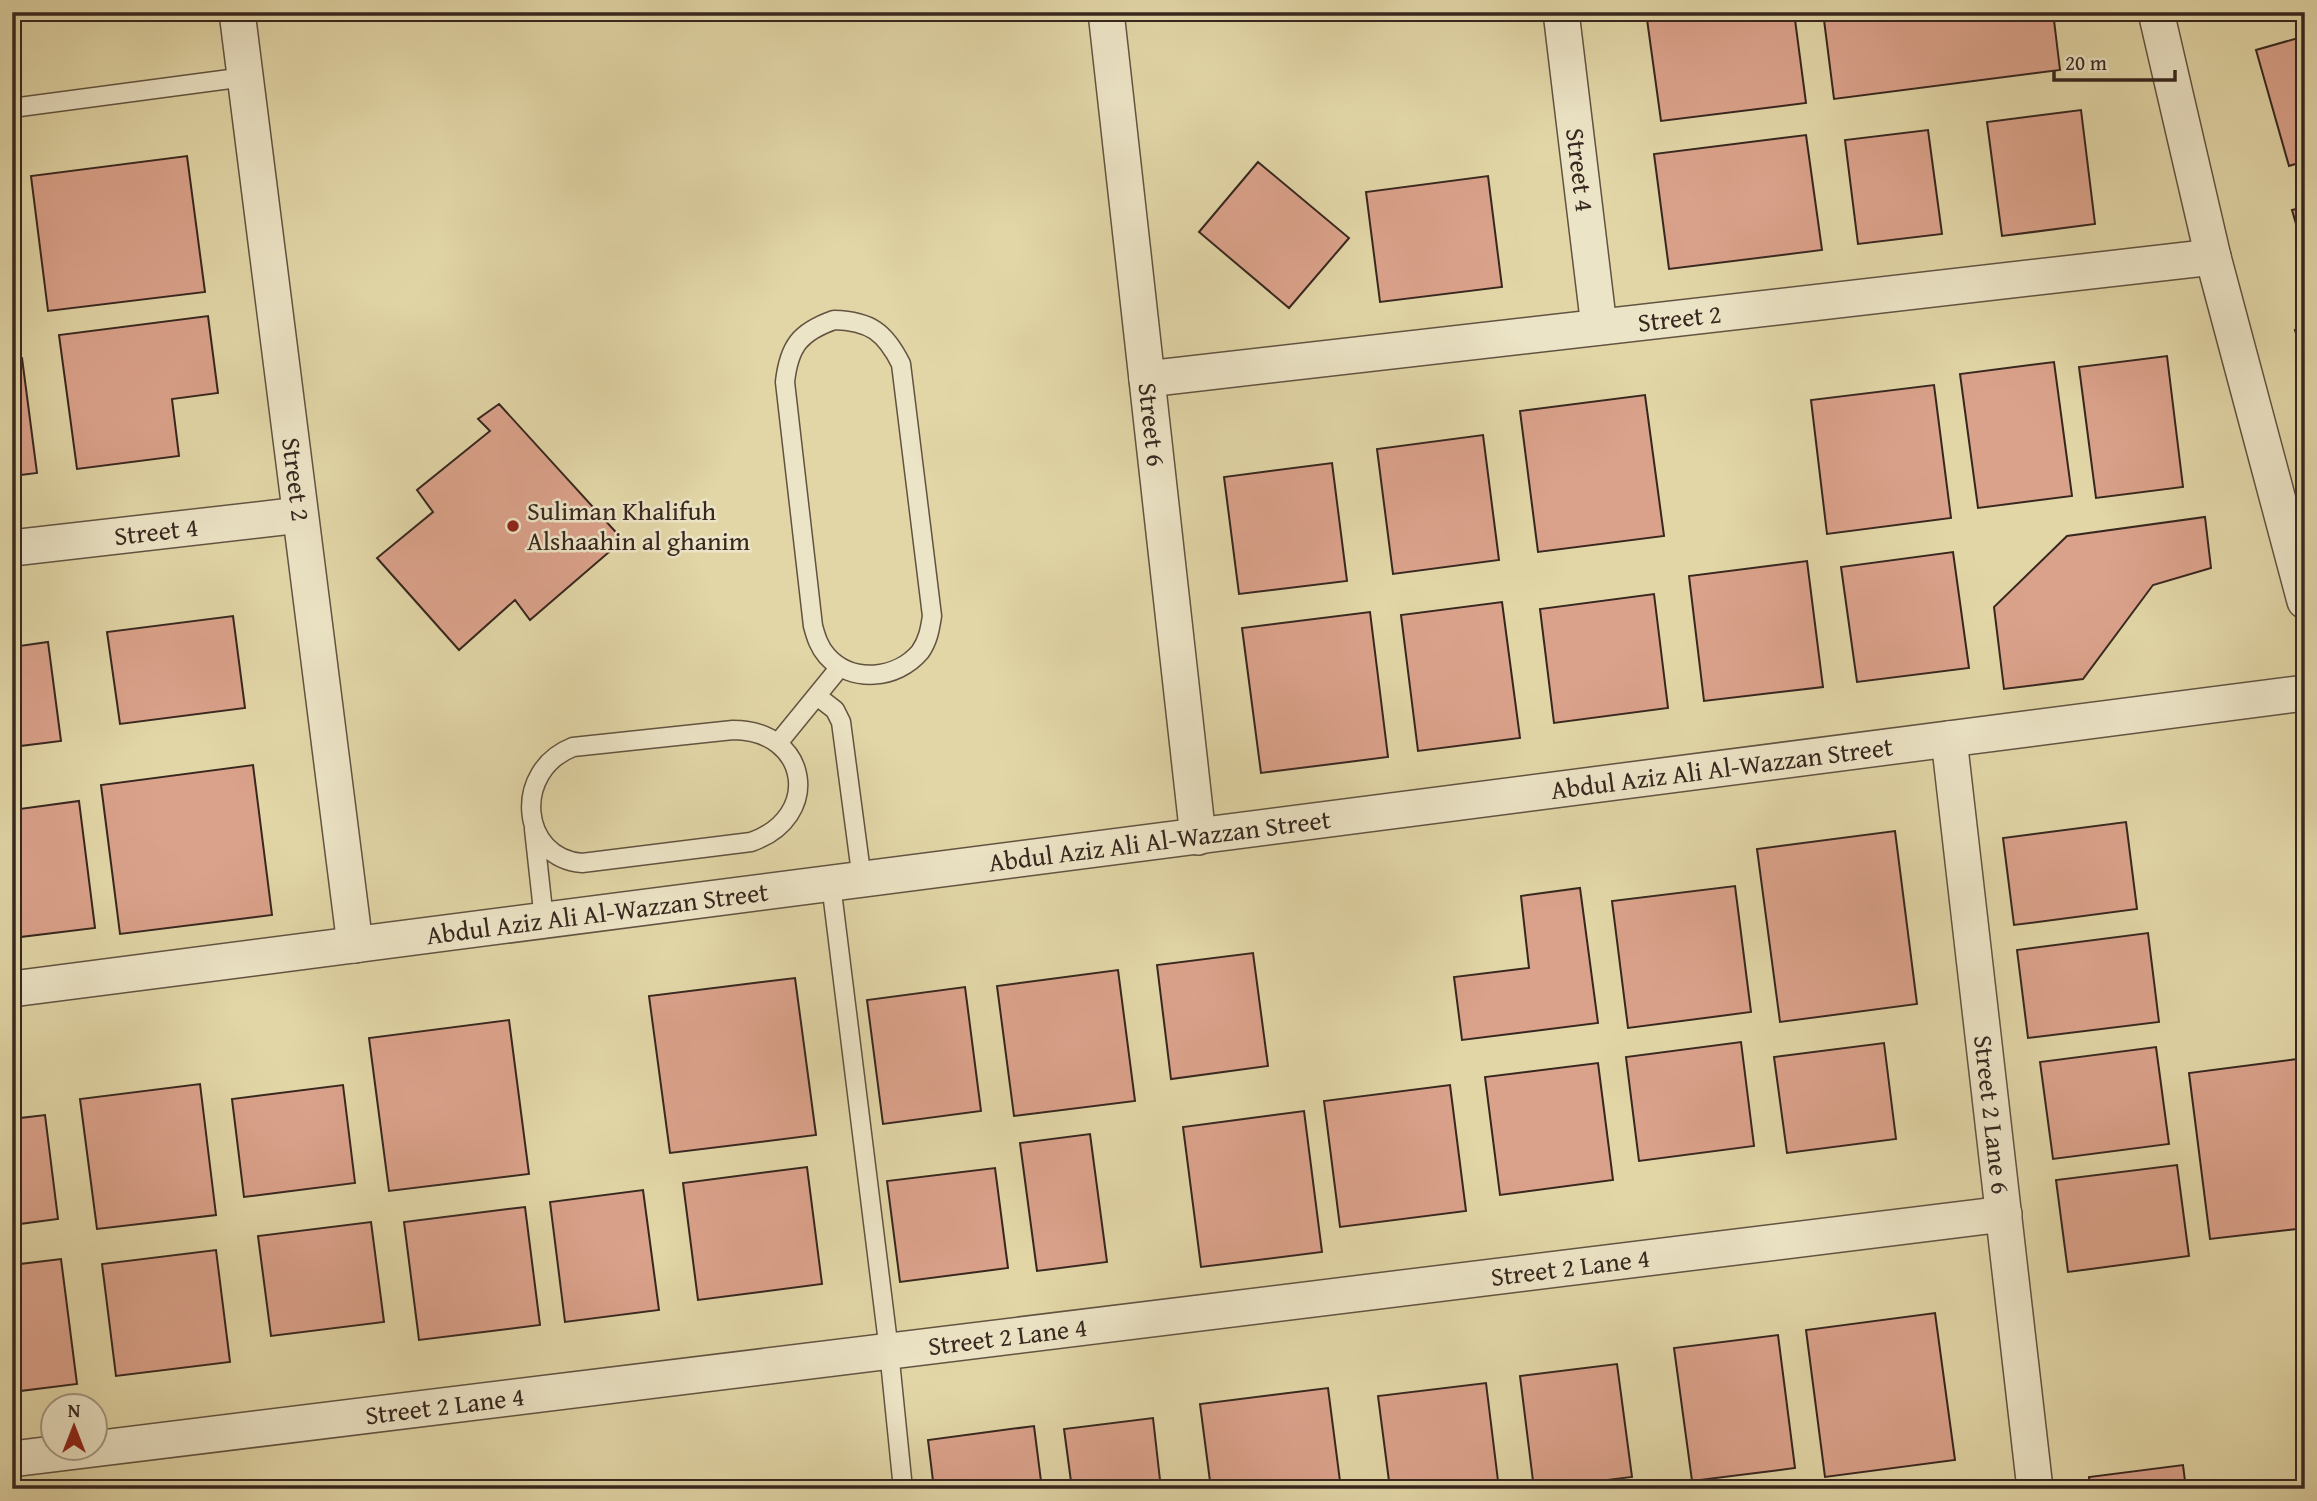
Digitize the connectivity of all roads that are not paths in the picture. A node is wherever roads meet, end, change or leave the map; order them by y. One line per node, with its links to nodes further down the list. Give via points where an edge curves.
1 (237, 12): 5 (street, Street 2)
2 (1106, 12): 9 (street, Street 6)
3 (1561, 12): 8 (street, Street 4)
4 (2155, 12): 7 (street)
5 (245, 77): 6 (lane); 10 (street, Street 2)
6 (12, 108)
7 (2213, 257): 8 (street, Street 2); 12 (street)
8 (1599, 327): 9 (street, Street 2)
9 (1147, 379): 19 (street, Street 6)
10 (300, 515): 11 (street, Street 4); 22 (street, Street 2)
11 (12, 548)
12 (2305, 601)
13 (840, 667): 13 (lane, via 875,676 908,663 921,650 932,616 901,364 891,344 876,330 856,321 834,320 814,327 797,341 787,361 785,382 813,626 827,656); 15 (lane)
14 (2305, 693): 16 (street, Abdul Aziz Ali Al-Wazzan Street)
15 (817, 696): 17 (lane); 20 (lane, via 835,710 841,722)
16 (1949, 739): 19 (street, Abdul Aziz Ali Al-Wazzan Street); 24 (street, Street 2 Lane 6)
17 (778, 743): 18 (lane, via 764,734 733,730 573,747 538,774 531,791); 18 (lane, via 797,773 798,792 783,825 751,842 582,863 555,854)
18 (534, 826): 21 (lane)
19 (1198, 836): 20 (street, Abdul Aziz Ali Al-Wazzan Street)
20 (846, 882): 21 (street, Abdul Aziz Ali Al-Wazzan Street); 25 (lane)
21 (544, 920): 22 (street, Abdul Aziz Ali Al-Wazzan Street)
22 (355, 945): 23 (street, Abdul Aziz Ali Al-Wazzan Street)
23 (12, 989)
24 (2004, 1214): 25 (street, Street 2 Lane 4); 28 (street, Street 2 Lane 6)
25 (889, 1351): 26 (street, Street 2 Lane 4); 27 (lane)
26 (12, 1459)
27 (904, 1489)
28 (2035, 1489)

